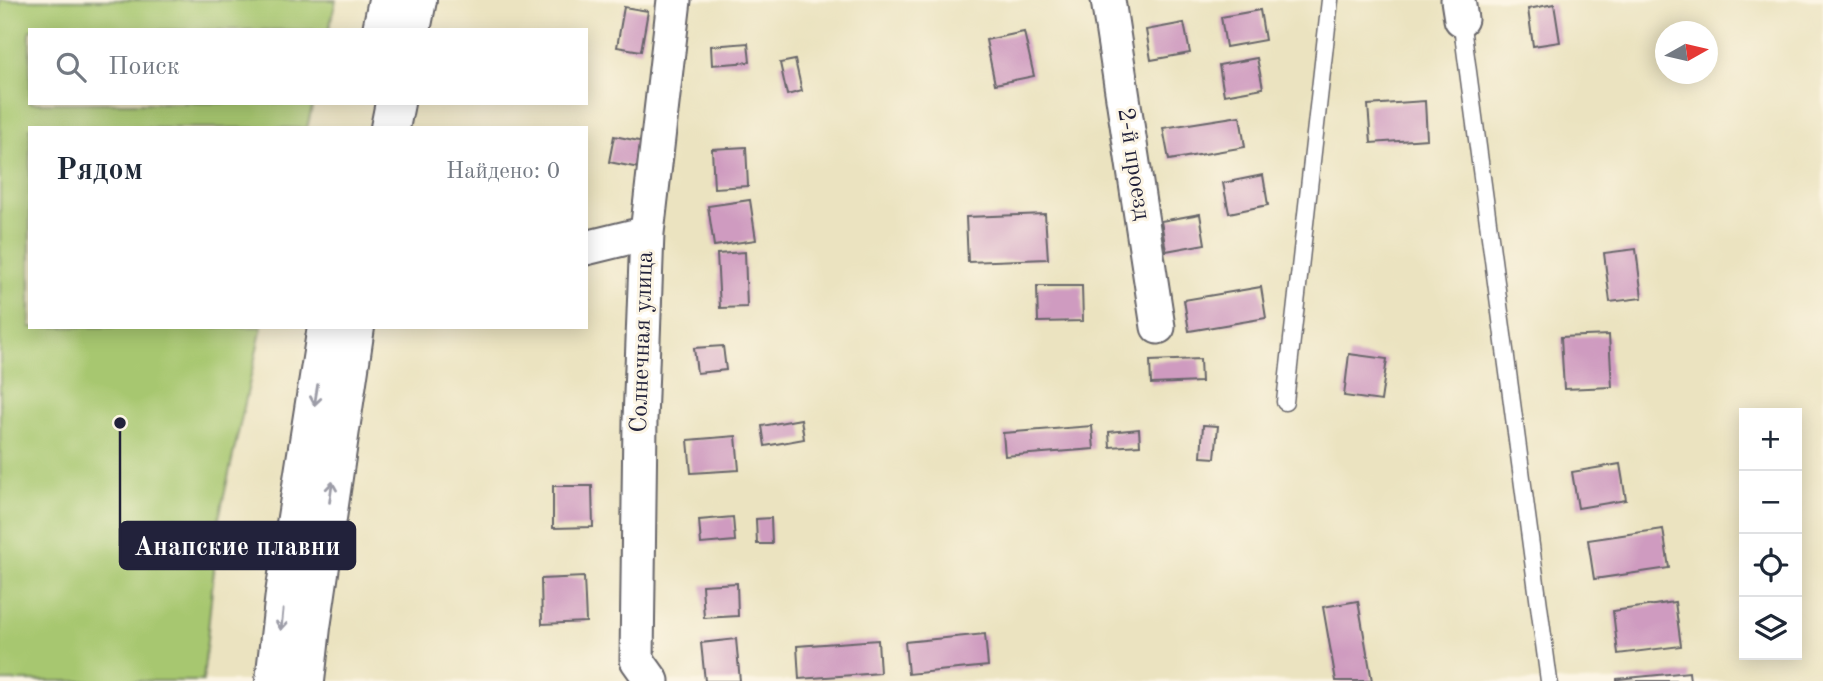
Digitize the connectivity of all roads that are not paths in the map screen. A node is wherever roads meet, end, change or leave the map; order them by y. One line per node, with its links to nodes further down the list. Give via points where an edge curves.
1 (388, 0): 7 (main road)
2 (417, 0): 8 (main road)
3 (674, 0): 13 (street, Солнечная улица)
4 (1108, 0): 15 (street, 2-й проезд)
5 (1330, 0): 18 (lane)
6 (1459, 10): 22 (lane)
7 (382, 28)
8 (411, 28)
9 (368, 105): 11 (main road)
10 (395, 105): 12 (main road)
11 (363, 126)
12 (390, 126)
13 (647, 233): 14 (street); 21 (street, Солнечная улица, via 637,660)
14 (588, 248)
15 (1158, 327)
16 (327, 329): 19 (main road, one-way to 19)
17 (355, 329): 20 (main road, one-way to 17)
18 (1285, 402)
19 (275, 681)
20 (305, 681)
21 (652, 681)
22 (1549, 681)

